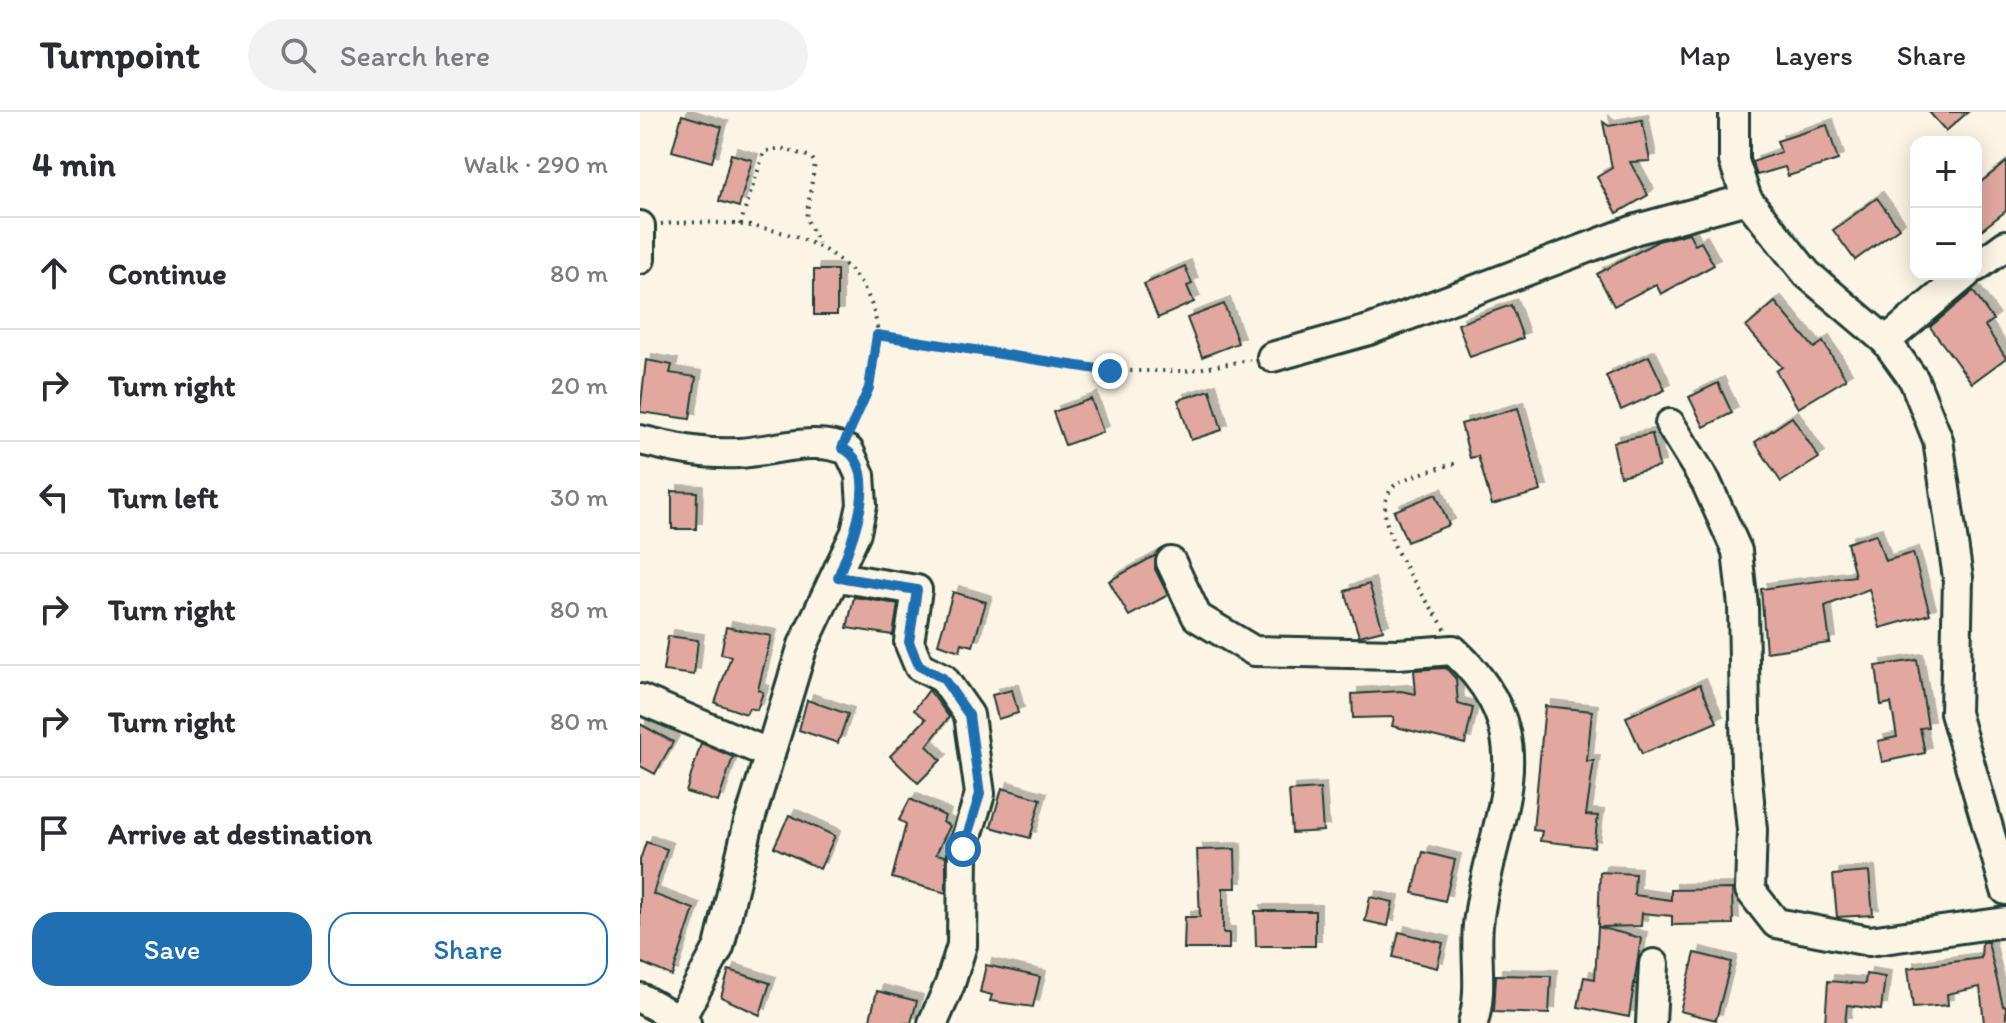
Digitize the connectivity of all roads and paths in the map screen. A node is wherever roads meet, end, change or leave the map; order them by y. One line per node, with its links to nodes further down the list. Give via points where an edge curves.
1 (1734, 112): 2 (street, via 1734,161)
2 (1747, 199): 11 (street, via 1807,274); 12 (street, via 1637,229 1369,330)
3 (740, 225): 4 (path, via 698,221); 5 (path); 5 (path, via 764,152 780,148 815,163 806,218)
4 (640, 226): 7 (street)
5 (818, 244): 10 (path, via 867,288)
6 (2006, 245): 8 (street)
7 (640, 259)
8 (1982, 263)
9 (1959, 280): 11 (street)
10 (877, 335): 12 (path, via 1110,371 1186,371); 15 (path, via 869,388)
11 (1886, 341): 22 (street, via 1914,380 1938,440 1958,578 1955,713)
12 (1272, 357)
13 (1670, 424): 23 (street, via 1706,482 1737,551 1752,830 1750,890 1776,923 1869,941)
14 (640, 440): 15 (street, via 695,453 833,444)
15 (842, 448): 18 (street, via 849,451 860,475 862,505)
16 (1460, 462): 19 (path, via 1396,484 1384,503 1386,532)
17 (1171, 562): 19 (street, via 1197,617 1254,651 1453,650)
18 (838, 577): 21 (street, via 803,645); 27 (street, via 917,590 909,642 919,666 943,678 969,715 980,794 963,849 962,945)
19 (1465, 661): 28 (street, via 1495,699 1509,734 1508,779 1478,927 1480,997)
20 (640, 699): 21 (street)
21 (770, 754): 26 (street, via 719,947)
22 (2006, 890)
23 (2006, 922)
24 (1654, 964): 29 (street)
25 (640, 998): 26 (street)
26 (683, 1021)
27 (933, 1023)
28 (1473, 1023)
29 (1651, 1023)

